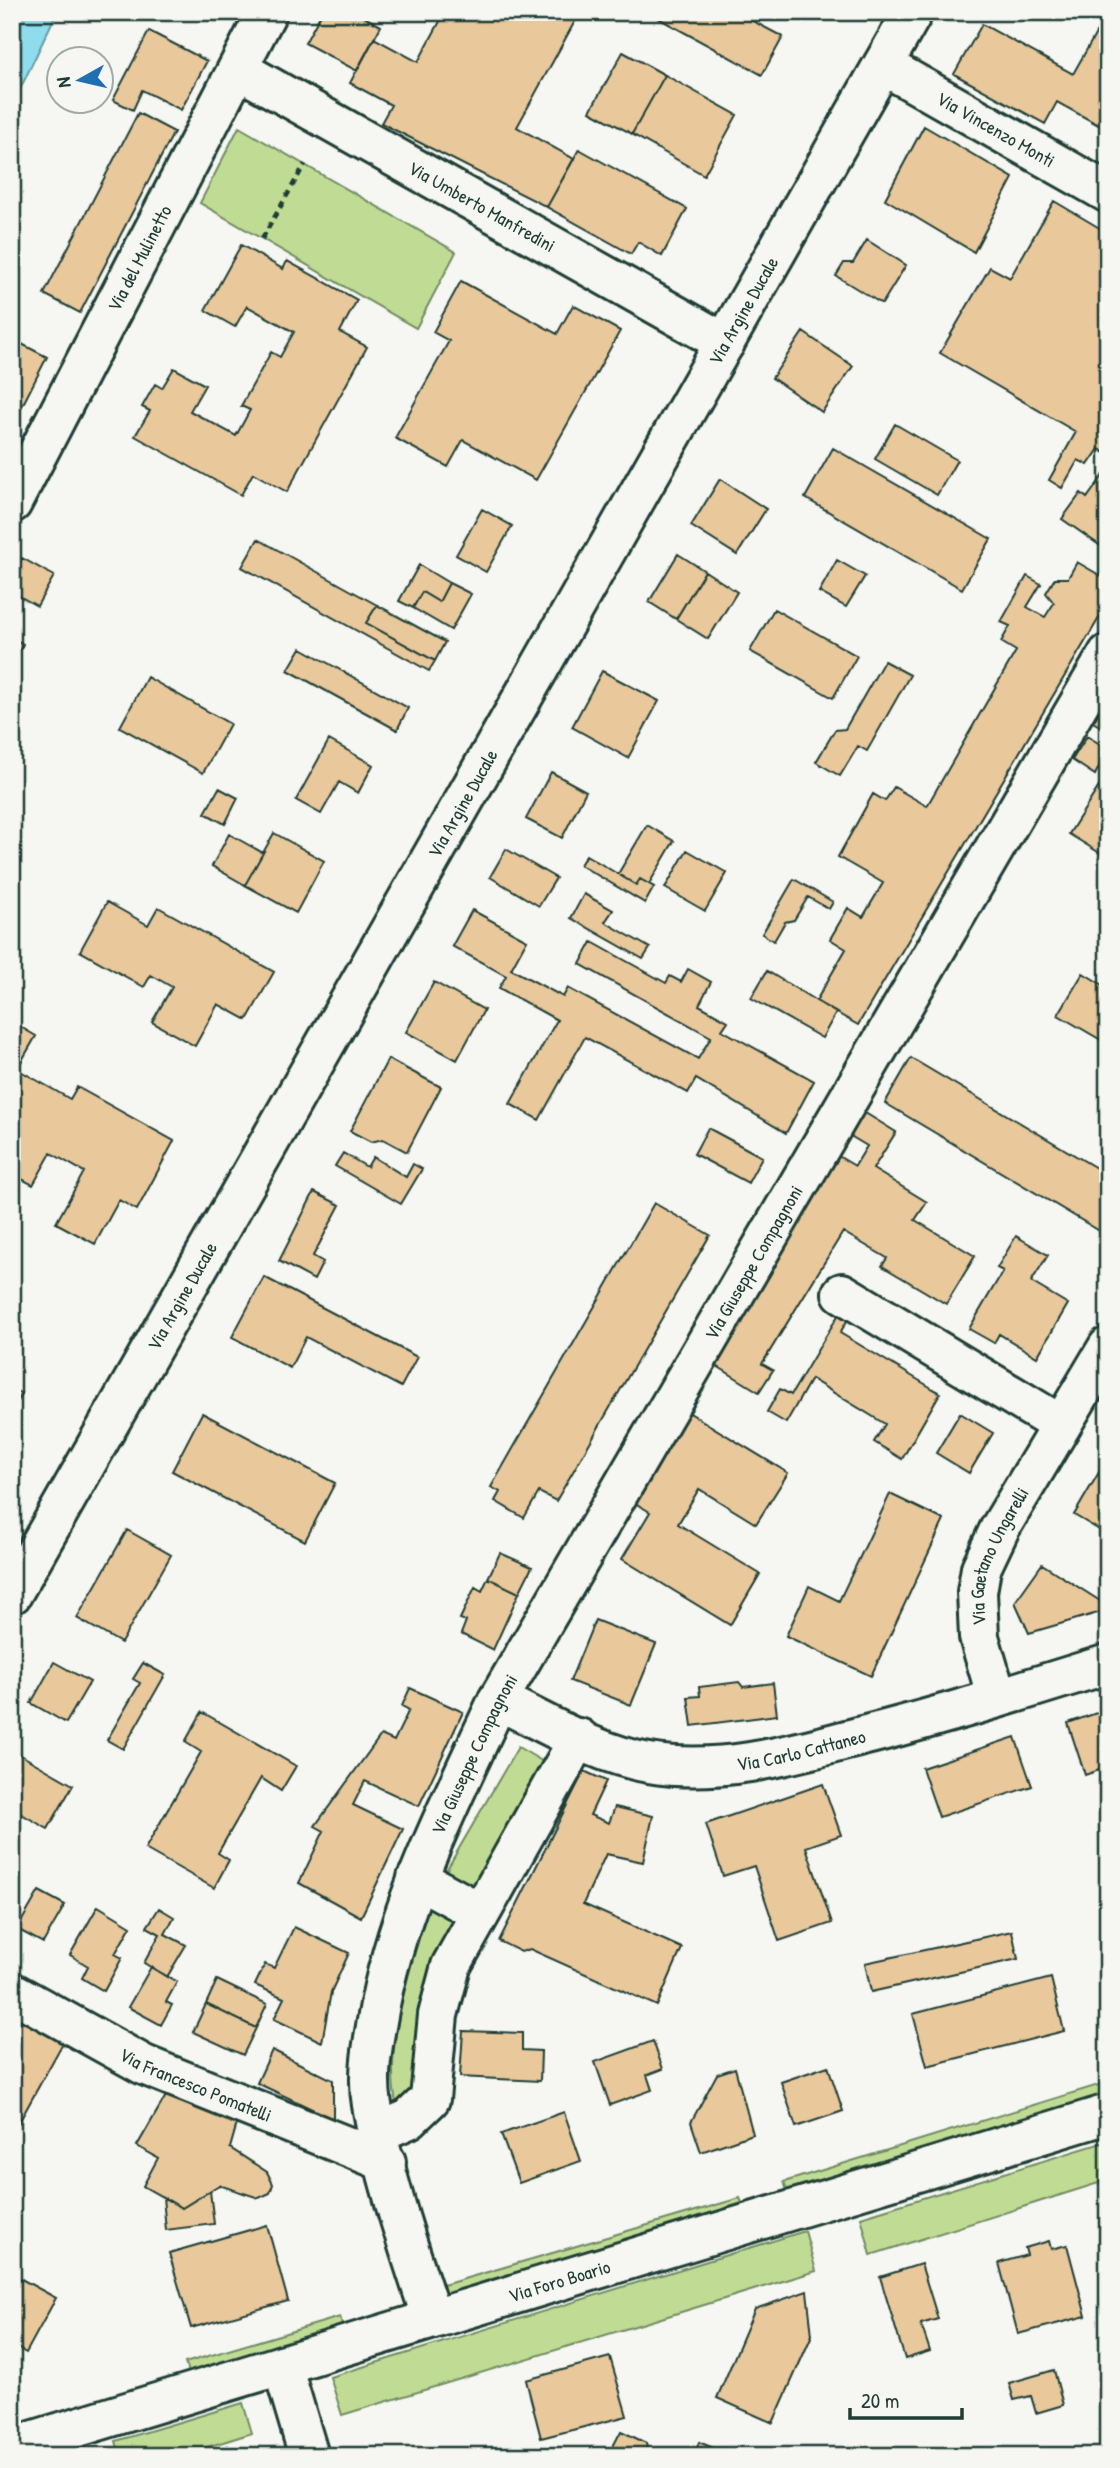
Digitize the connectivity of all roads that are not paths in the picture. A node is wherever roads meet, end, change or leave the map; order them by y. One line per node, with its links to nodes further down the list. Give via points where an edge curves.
1 (267, 12): 4 (street, Via del Mulinetto)
2 (913, 12): 3 (street, Via Argine Ducale)
3 (883, 65): 5 (street, Via Vincenzo Monti); 6 (street, Via Argine Ducale)
4 (238, 69): 6 (street, Via Umberto Manfredini); 7 (street, Via del Mulinetto)
5 (1108, 193)
6 (724, 343): 12 (street, Via Argine Ducale)
7 (12, 503)
8 (1108, 653): 15 (street, Via Giuseppe Compagnoni)
9 (842, 1293): 11 (street)
10 (1108, 1347): 11 (street, Via Gaetano Ungarelli)
11 (1061, 1425): 14 (street, Via Gaetano Ungarelli, via 981,1568 979,1637)
12 (12, 1594)
13 (1108, 1664): 14 (street, Via Carlo Cattaneo)
14 (997, 1698): 16 (street, Via Carlo Cattaneo, via 796,1754 727,1765 649,1763)
15 (498, 1700): 16 (street, Via Carlo Cattaneo); 17 (street, Via Giuseppe Compagnoni)
16 (579, 1738): 18 (street)
17 (417, 1878): 18 (street); 21 (street, Via Giuseppe Compagnoni, via 396,1936 373,2042 370,2083)
18 (480, 1912): 21 (street, via 444,1987 430,2099)
19 (12, 1992): 21 (street, Via Francesco Pomatelli, via 144,2065)
20 (1108, 2114): 22 (street, Via Foro Boario)
21 (382, 2147): 22 (street, Via Giuseppe Compagnoni)
22 (432, 2319): 23 (street, Via Foro Boario)
23 (282, 2364): 24 (street, Via Foro Boario); 26 (street)
24 (69, 2443): 25 (street, Via Foro Boario)
25 (12, 2447)
26 (309, 2456)

